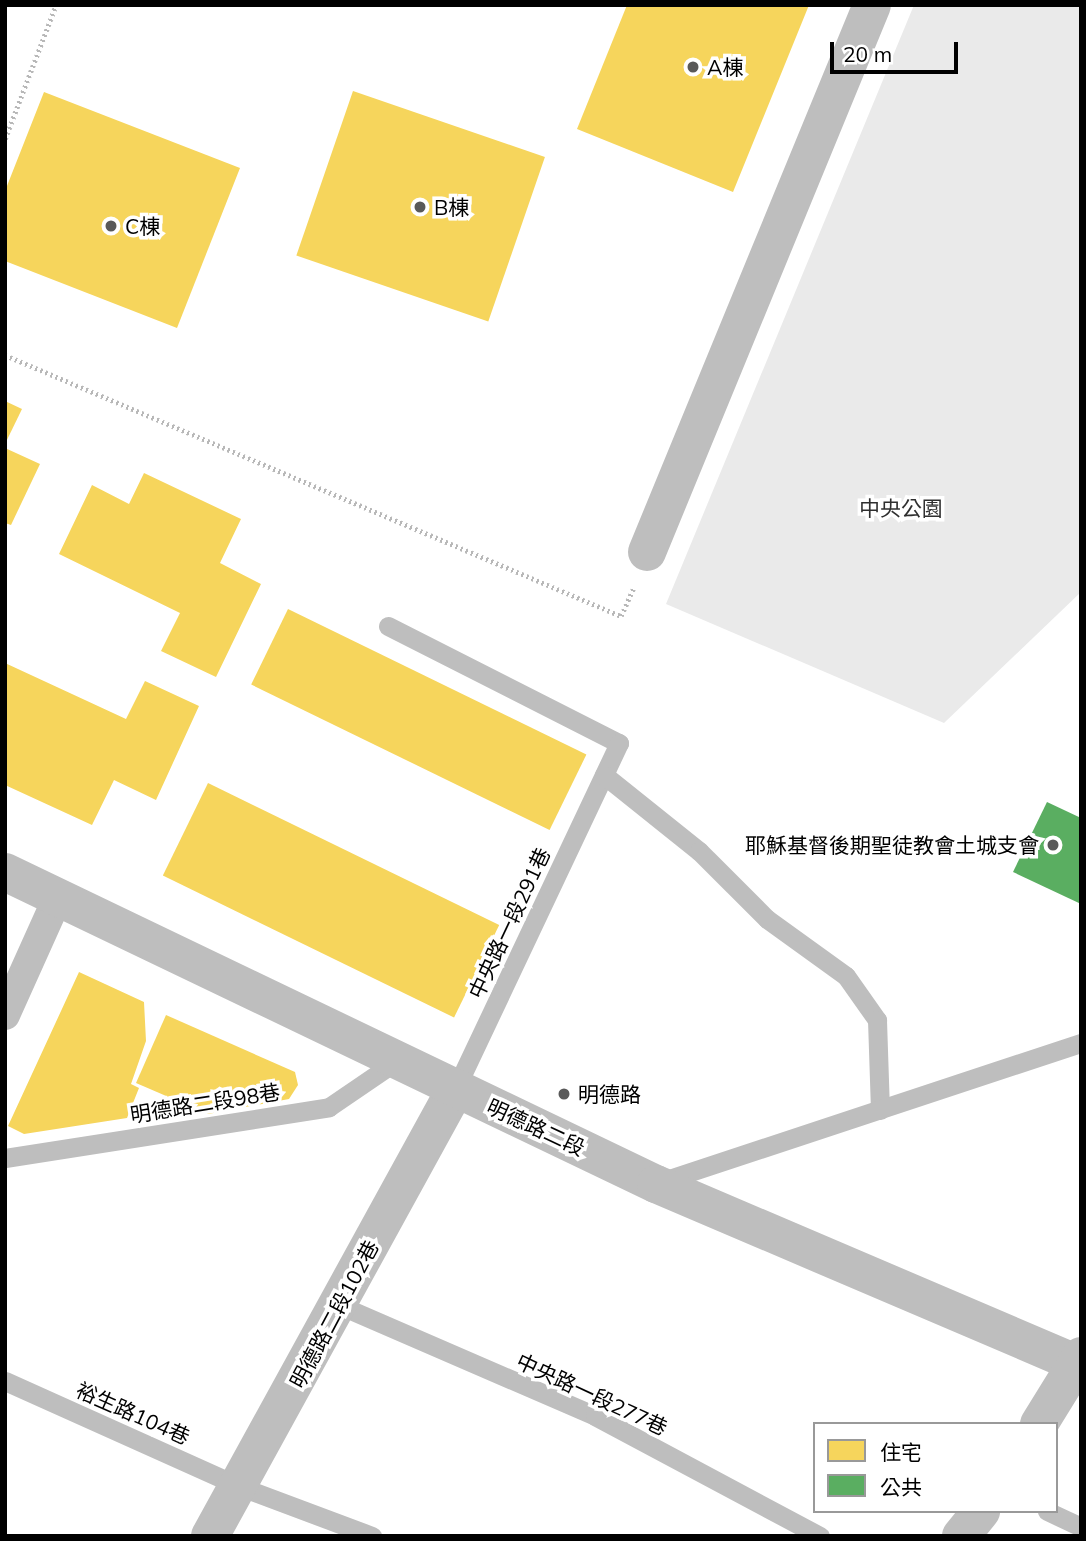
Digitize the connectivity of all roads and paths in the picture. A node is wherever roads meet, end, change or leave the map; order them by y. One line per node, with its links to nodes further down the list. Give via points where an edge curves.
1 (56, 5): 3 (path)
2 (872, 5): 5 (street)
3 (5, 139)
4 (5, 355): 5 (path, via 621,617)
5 (648, 552)
6 (388, 626): 7 (lane, 中央路一段291巷, via 619,743)
7 (604, 775): 13 (lane, 中央路一段291巷); 14 (lane, via 699,851 766,919 846,976 877,1020)
8 (5, 872): 9 (street, 明德路二段)
9 (58, 898): 10 (street); 12 (street, 明德路二段)
10 (5, 1015)
11 (1081, 1043): 14 (lane)
12 (398, 1060): 13 (street, 明德路二段); 15 (lane, 明德路二段98巷, via 329,1107)
13 (455, 1090): 16 (street, 明德路二段); 17 (street, 明德路二段102巷)
14 (880, 1110): 16 (lane)
15 (5, 1158)
16 (656, 1184): 18 (street, 明德路二段)
17 (339, 1305): 21 (street, 明德路二段102巷); 27 (lane, 中央路一段277巷, via 595,1416)
18 (1078, 1360): 20 (street)
19 (5, 1381): 21 (lane, 裕生路104巷)
20 (1040, 1422)
21 (241, 1487): 25 (street, 明德路二段102巷); 26 (lane, 裕生路104巷)
22 (979, 1513): 28 (street)
23 (1051, 1513): 24 (lane)
24 (1081, 1527)
25 (210, 1536)
26 (372, 1536)
27 (820, 1536)
28 (961, 1536)

